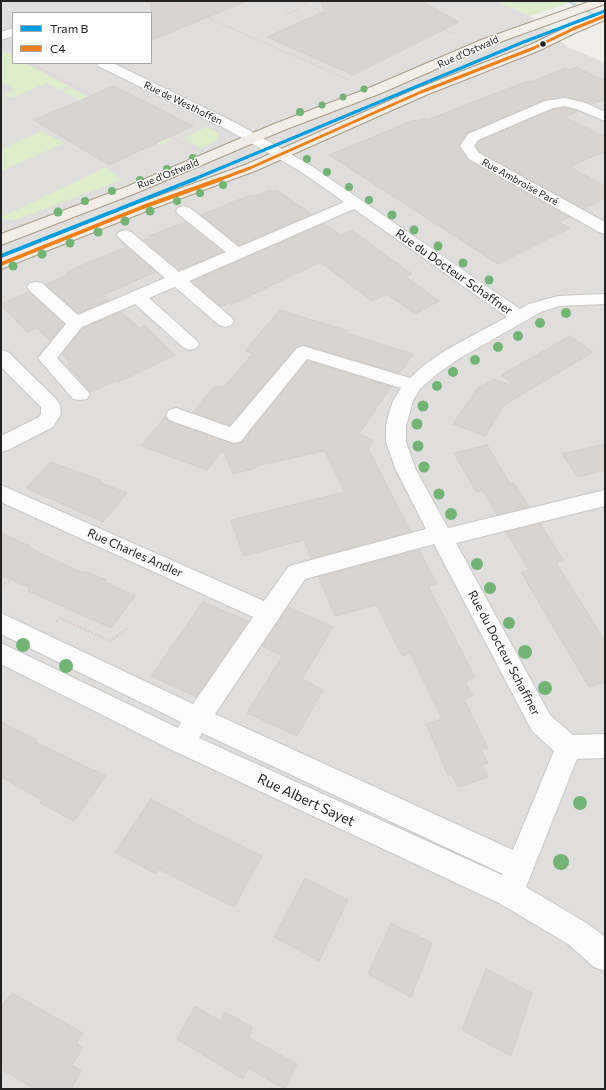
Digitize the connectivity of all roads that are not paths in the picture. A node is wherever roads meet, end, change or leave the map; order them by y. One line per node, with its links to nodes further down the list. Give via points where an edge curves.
1 (602, 1): 4 (main road)
2 (605, 16): 6 (main road)
3 (12, 32): 5 (street)
4 (505, 35): 6 (main road, Rue d'Ostwald); 9 (main road, Rue d'Ostwald, via 374,91)
5 (1, 36)
6 (534, 48): 9 (main road, Rue d'Ostwald, via 421,92)
7 (105, 64): 9 (street, Rue de Westhoffen, via 216,118)
8 (605, 118): 12 (street, Rue Ambroise Paré, via 581,106 565,102 550,104 473,137 467,146 474,156)
9 (265, 146): 10 (street, Rue du Docteur Schaffner, via 305,168); 14 (main road, Rue d'Ostwald, via 208,158); 16 (main road, Rue d'Ostwald, via 250,168 143,207)
10 (355, 203): 15 (street); 21 (street, Rue du Docteur Schaffner)
11 (184, 211): 15 (street)
12 (605, 229)
13 (125, 235): 17 (street)
14 (1, 240)
15 (238, 254): 17 (street)
16 (1, 264)
17 (177, 280): 19 (street); 22 (street)
18 (36, 287): 23 (street)
19 (138, 297): 23 (street); 24 (street)
20 (605, 299): 21 (street, via 558,301 535,308)
21 (519, 317): 26 (street, Rue du Docteur Schaffner, via 453,354)
22 (225, 321)
23 (76, 323): 27 (street, via 46,358)
24 (190, 344)
25 (1, 356): 29 (street, via 50,405 51,414 46,422)
26 (413, 385): 28 (street, via 303,352 234,436); 32 (street, Rue du Docteur Schaffner, via 403,401 399,414 396,442 406,470)
27 (80, 394)
28 (176, 415)
29 (1, 445)
30 (1, 493): 33 (street, Rue Charles Andler)
31 (605, 498): 32 (street)
32 (441, 536): 33 (street, via 297,572); 39 (street, Rue du Docteur Schaffner, via 541,722)
33 (269, 614): 36 (street)
34 (1, 623): 36 (street)
35 (1, 654): 37 (street, Rue Albert Sayet)
36 (198, 718): 37 (street); 40 (street)
37 (181, 742): 41 (street, Rue Albert Sayet)
38 (605, 746): 39 (street)
39 (569, 747): 40 (street)
40 (520, 867): 41 (street)
41 (509, 893): 42 (street, Rue Albert Sayet, via 578,934)
42 (605, 956)

